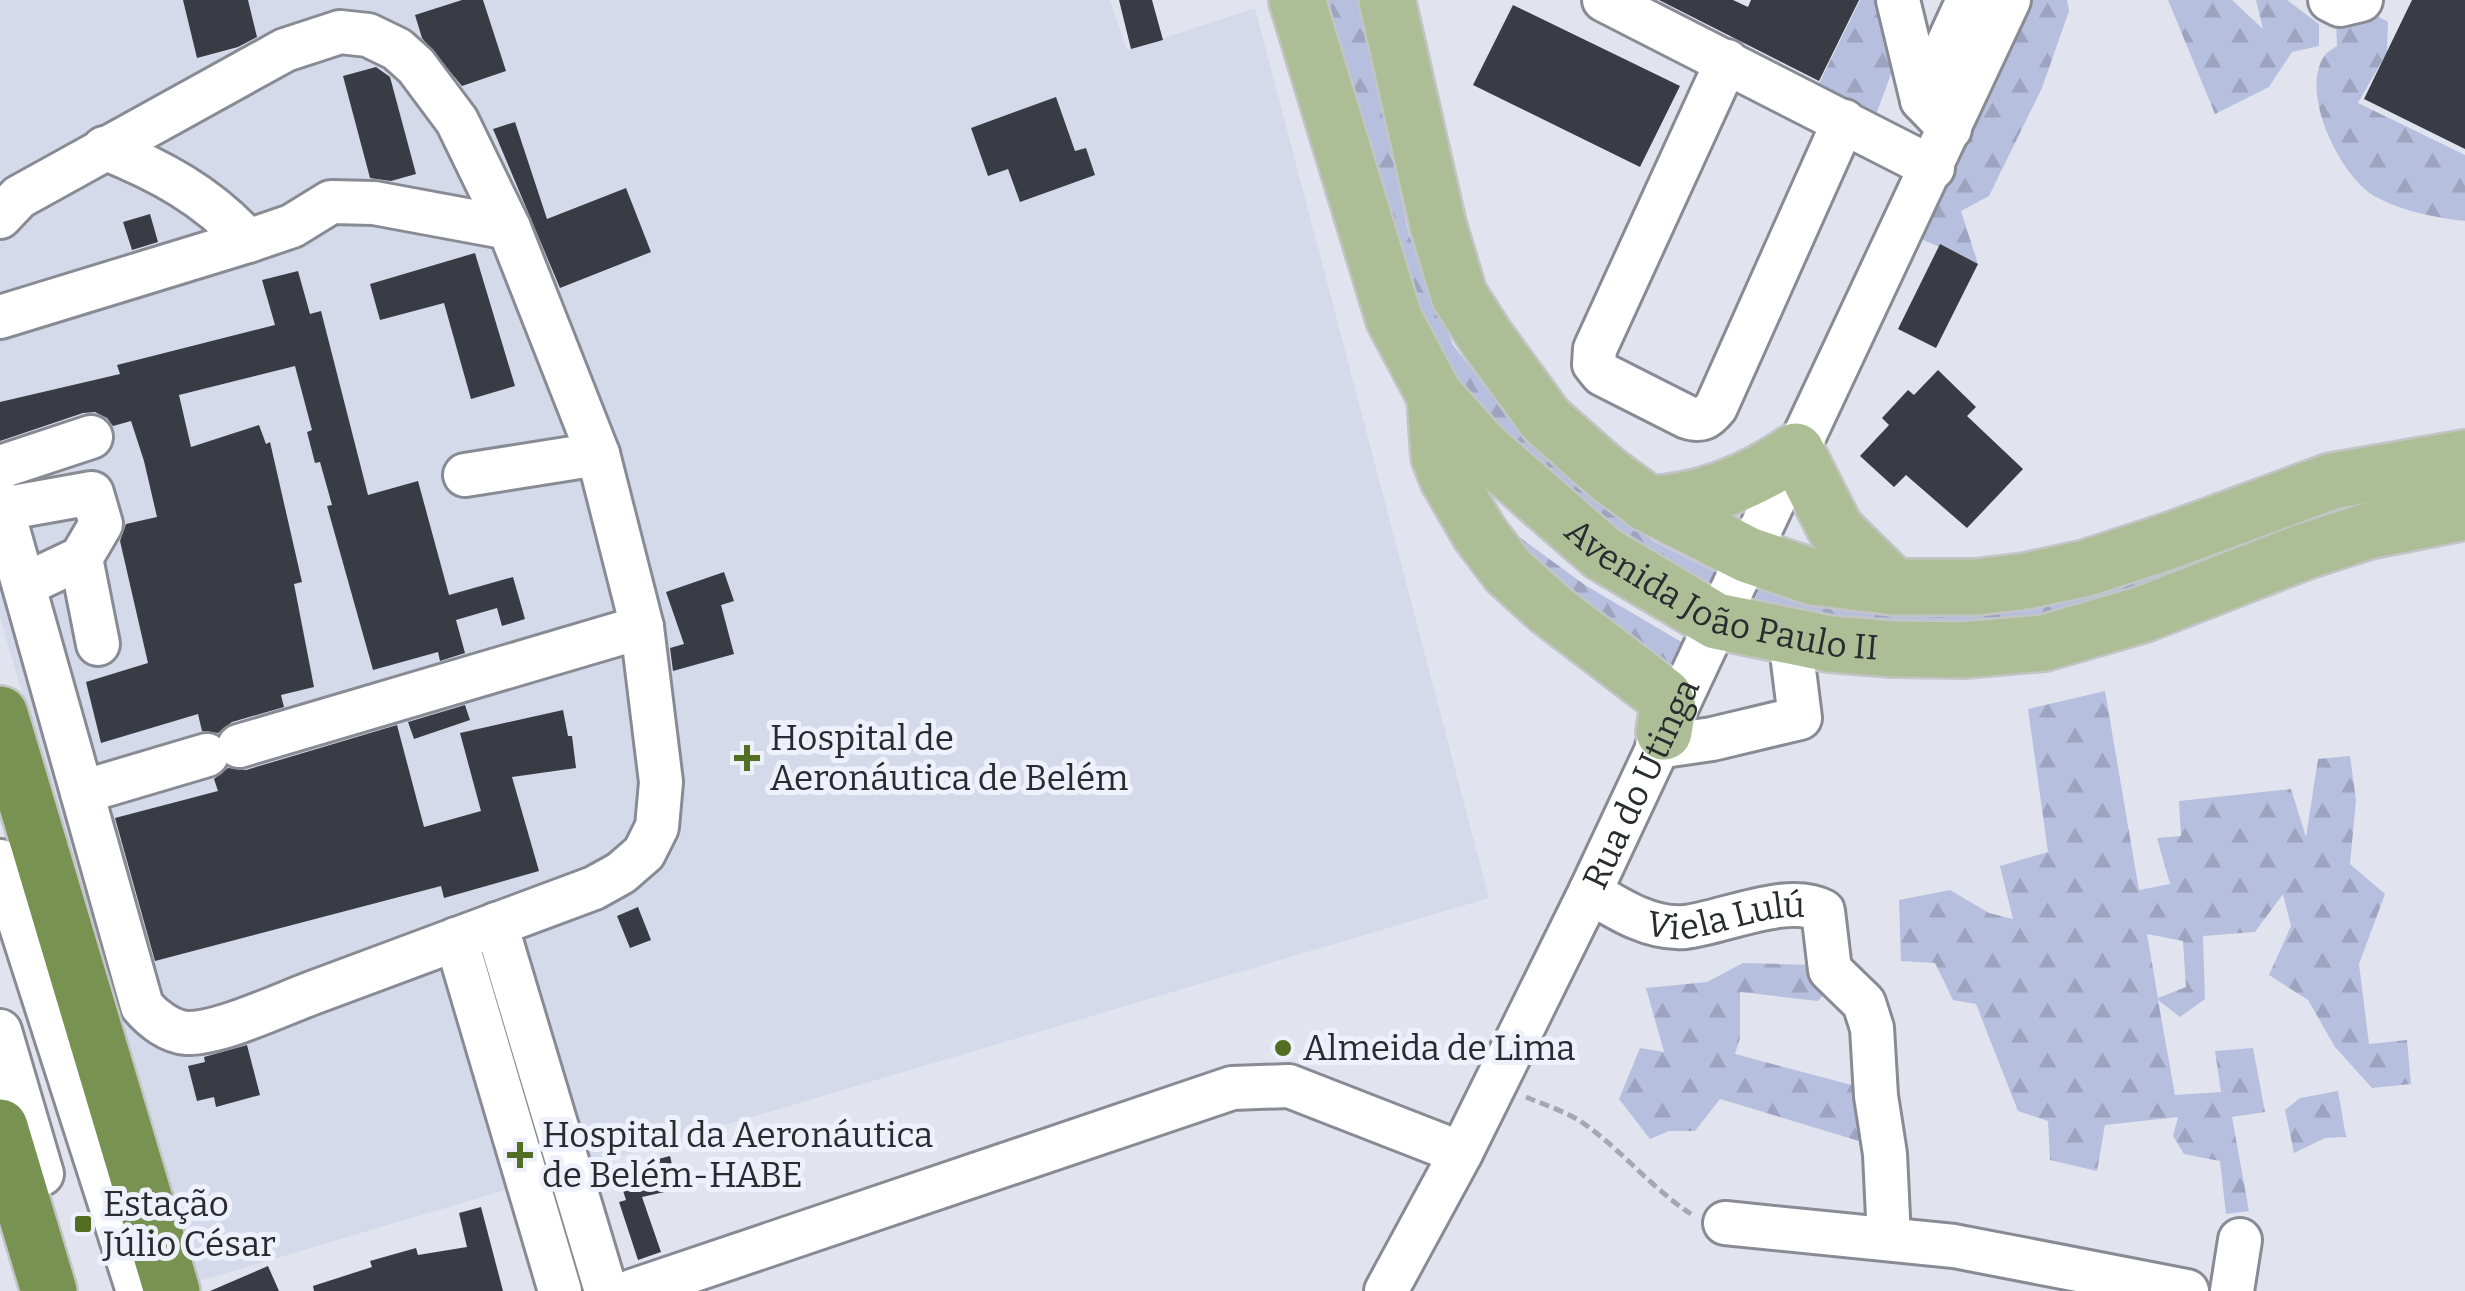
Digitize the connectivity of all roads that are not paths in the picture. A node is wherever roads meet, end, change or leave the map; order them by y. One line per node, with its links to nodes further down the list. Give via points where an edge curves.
1 (1297, 0): 18 (main road, Avenida João Paulo II, via 1394,319)
2 (1387, 0): 25 (main road, Avenida João Paulo II, via 1459,295 1546,420)
3 (1604, 0): 9 (street)
4 (1898, 0): 10 (street)
5 (1968, 0): 10 (street)
6 (2009, 0): 10 (street, Rua do Utinga)
7 (2330, 0): 8 (street)
8 (2362, 0)
9 (1726, 61): 11 (street); 11 (street, via 1595,349 1594,364 1602,374 1694,420 1708,416)
10 (1936, 114): 13 (street, Rua do Utinga)
11 (1844, 122): 13 (street)
12 (104, 148): 14 (street, via 20,196); 15 (street, via 285,50 340,32 368,35 416,66 457,121); 16 (street, via 159,170)
13 (1933, 168): 20 (street, Rua do Utinga)
14 (0, 216)
15 (510, 228): 16 (street, via 374,202 331,202 292,226); 21 (street)
16 (248, 241): 17 (street)
17 (0, 318)
18 (1435, 396): 32 (main road, Avenida João Paulo II, via 1483,450 1602,553); 36 (main road, via 1439,456 1450,483 1508,571 1596,646)
19 (91, 436): 23 (street)
20 (1796, 451): 25 (main road, via 1746,482 1690,500); 28 (street, Rua do Utinga); 31 (main road, via 1836,530)
21 (598, 454): 24 (street); 33 (street)
22 (2465, 458): 31 (main road, Avenida João Paulo II, via 2332,481 2086,568 1976,587)
23 (0, 467)
24 (465, 475)
25 (1648, 504): 28 (main road, Avenida João Paulo II)
26 (1, 505): 29 (street, via 92,493 102,524); 30 (street)
27 (2465, 512): 34 (main road, Avenida João Paulo II, via 2368,531 2141,615 2044,643 1892,650)
28 (1748, 555): 31 (main road, Avenida João Paulo II, via 1814,576); 32 (street, Rua do Utinga)
29 (82, 558): 30 (street); 35 (street)
30 (24, 585): 39 (street)
31 (1894, 587)
32 (1716, 621): 34 (main road, Avenida João Paulo II); 36 (street, Rua do Utinga)
33 (642, 627): 39 (street); 42 (street, via 661,782 657,827 644,853 621,873)
34 (1790, 638): 38 (street, via 1800,718 1712,739)
35 (98, 644)
36 (1666, 673): 38 (main road)
37 (0, 714): 55 (highway)
38 (1661, 739): 41 (street, Rua do Utinga)
39 (82, 792): 43 (street, via 142,1006 182,1033 270,1009)
40 (0, 860): 54 (street)
41 (1590, 892): 46 (street, Rua do Utinga); 50 (street, Viela Lulú, via 1642,920 1685,927 1760,909 1807,905 1824,911 1830,970 1864,1004 1872,1028)
42 (496, 924): 43 (street); 47 (street)
43 (456, 938): 49 (street)
44 (0, 1031): 53 (street)
45 (0, 1127): 52 (highway)
46 (1461, 1153): 58 (street, via 1290,1086 1232,1088); 59 (street, Rua do Utinga)
47 (581, 1208): 49 (street, via 556,1200 542,1212); 57 (street)
48 (1724, 1223): 50 (street)
49 (541, 1224): 56 (street)
50 (1889, 1239): 60 (street, via 2028,1258)
51 (2240, 1240): 61 (street)
52 (50, 1291)
53 (76, 1291)
54 (138, 1291)
55 (172, 1291)
56 (560, 1291)
57 (606, 1291)
58 (632, 1291)
59 (1386, 1291)
60 (2186, 1291)
61 (2232, 1291)

